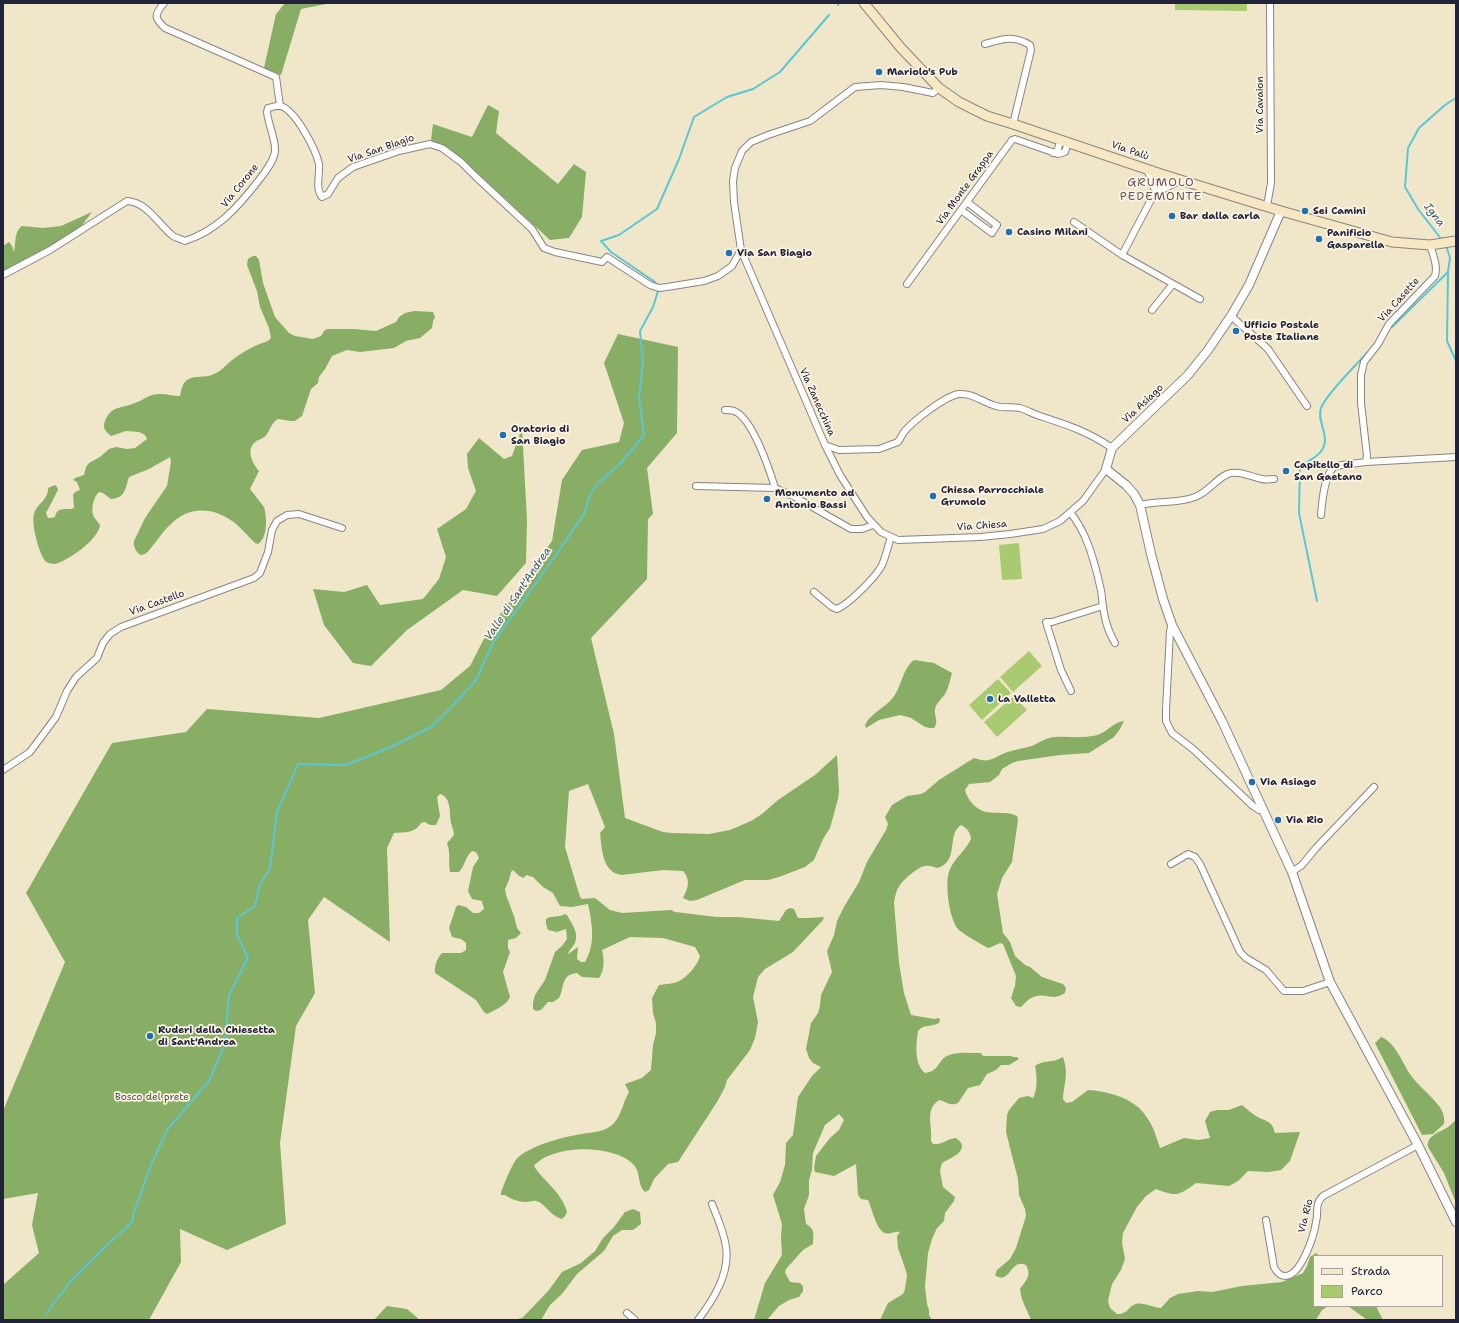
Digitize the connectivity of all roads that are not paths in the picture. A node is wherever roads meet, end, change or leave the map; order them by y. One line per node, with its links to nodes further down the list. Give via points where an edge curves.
1 (164, 3): 6 (street, via 157,11 156,17 165,28 276,77)
2 (864, 3): 5 (main road, Via Palù, via 901,48)
3 (1270, 3): 15 (street, Via Cavaion, via 1271,183)
4 (985, 44): 7 (street, via 1006,38 1030,44 1031,50)
5 (939, 88): 7 (main road, Via Palù, via 986,116); 21 (street, via 933,93 881,85 855,87 810,121 751,142 742,151 733,181 734,208)
6 (280, 106): 21 (street, Via San Biagio, via 296,119 315,152 320,170 322,197 325,197 338,178 353,167 399,151 430,144 442,148 462,162 532,229 544,248 602,262 607,257 650,285 660,288 704,281 718,276 732,266); 23 (street, Via Corone, via 268,108 267,112 275,149 268,166 244,201 228,217 201,235 185,241 174,236 143,207 127,201 50,250)
7 (1013, 124): 8 (main road, Via Palù)
8 (1065, 141): 9 (main road, Via Palù); 14 (street, Via Monte Grappa, via 1065,152 1058,154 1012,140)
9 (1146, 169): 10 (main road, Via Palù); 12 (street)
10 (1162, 174): 11 (main road, Via Palù); 12 (street); 13 (street, via 1164,180)
11 (1181, 180): 13 (street); 15 (main road, Via Palù)
12 (1154, 186): 13 (street)
13 (1157, 192): 22 (street)
14 (967, 202): 16 (street, Via Monte Grappa); 16 (street, via 997,225 992,233)
15 (1267, 206): 17 (main road, Via Palù)
16 (961, 210): 24 (street, Via Monte Grappa)
17 (1281, 211): 20 (main road, Via Palù, via 1392,242); 28 (street, Via Asiago, via 1249,285)
18 (1074, 222): 22 (street)
19 (1456, 241): 20 (main road, Via Palù)
20 (1433, 244): 34 (street, Via Casette, via 1435,276 1389,324 1364,362 1361,375 1361,403)
21 (742, 250): 31 (street, Via Zanecchina)
22 (1122, 255): 25 (street)
23 (3, 275)
24 (907, 284)
25 (1173, 284): 26 (street); 27 (street)
26 (1200, 299)
27 (1152, 310)
28 (1231, 316): 29 (street, via 1268,349); 32 (street, Via Asiago, via 1188,375)
29 (1307, 406)
30 (725, 410): 38 (street, via 734,410 753,433 769,467)
31 (825, 445): 32 (street, Via Zanecchina, via 839,450 879,449 898,442 912,423 949,397 964,394 993,406 1024,409 1082,430); 42 (street, Via Chiesa, via 854,499)
32 (1112, 448): 35 (street)
33 (1456, 457): 34 (street)
34 (1366, 462): 41 (street, via 1339,464 1332,468 1324,489)
35 (1106, 469): 39 (street, via 1126,485); 40 (street, Via Chiesa, via 1083,501)
36 (1274, 479): 39 (street, via 1230,473 1194,498)
37 (696, 486): 38 (street)
38 (775, 488): 42 (street, via 851,529)
39 (1140, 505): 47 (street)
40 (1070, 512): 44 (street, Via Chiesa, via 1060,521 1043,529 1010,534 907,540); 46 (street, via 1084,533 1092,553)
41 (1320, 515)
42 (873, 525): 44 (street, Via Chiesa)
43 (342, 528): 50 (street, Via Castello, via 299,514 287,515 277,521 272,530 268,552 260,573 254,578 120,627 110,634 97,658 76,677 56,717 30,752)
44 (891, 537): 45 (street, via 882,565 843,606 837,609 832,607)
45 (814, 592)
46 (1102, 606): 48 (street, via 1108,631); 49 (street, via 1046,622)
47 (1172, 625): 52 (street, via 1222,721); 52 (street, via 1166,721 1172,733 1193,749 1253,806)
48 (1115, 642)
49 (1070, 691)
50 (3, 770)
51 (1374, 787): 54 (street, via 1302,865)
52 (1264, 810): 54 (street)
53 (1171, 864): 55 (street, via 1188,854 1195,858 1240,952 1266,970 1284,991 1303,991)
54 (1292, 872): 55 (street)
55 (1330, 982): 56 (street)
56 (1418, 1145): 58 (street, Via Rio, via 1318,1200 1317,1222 1303,1260 1298,1270 1290,1276 1283,1276 1274,1266); 59 (street)
57 (712, 1204): 62 (street, via 726,1248 726,1264 717,1293)
58 (1266, 1220)
59 (1456, 1222)
60 (627, 1313): 61 (street)
61 (635, 1320)
62 (698, 1320)

